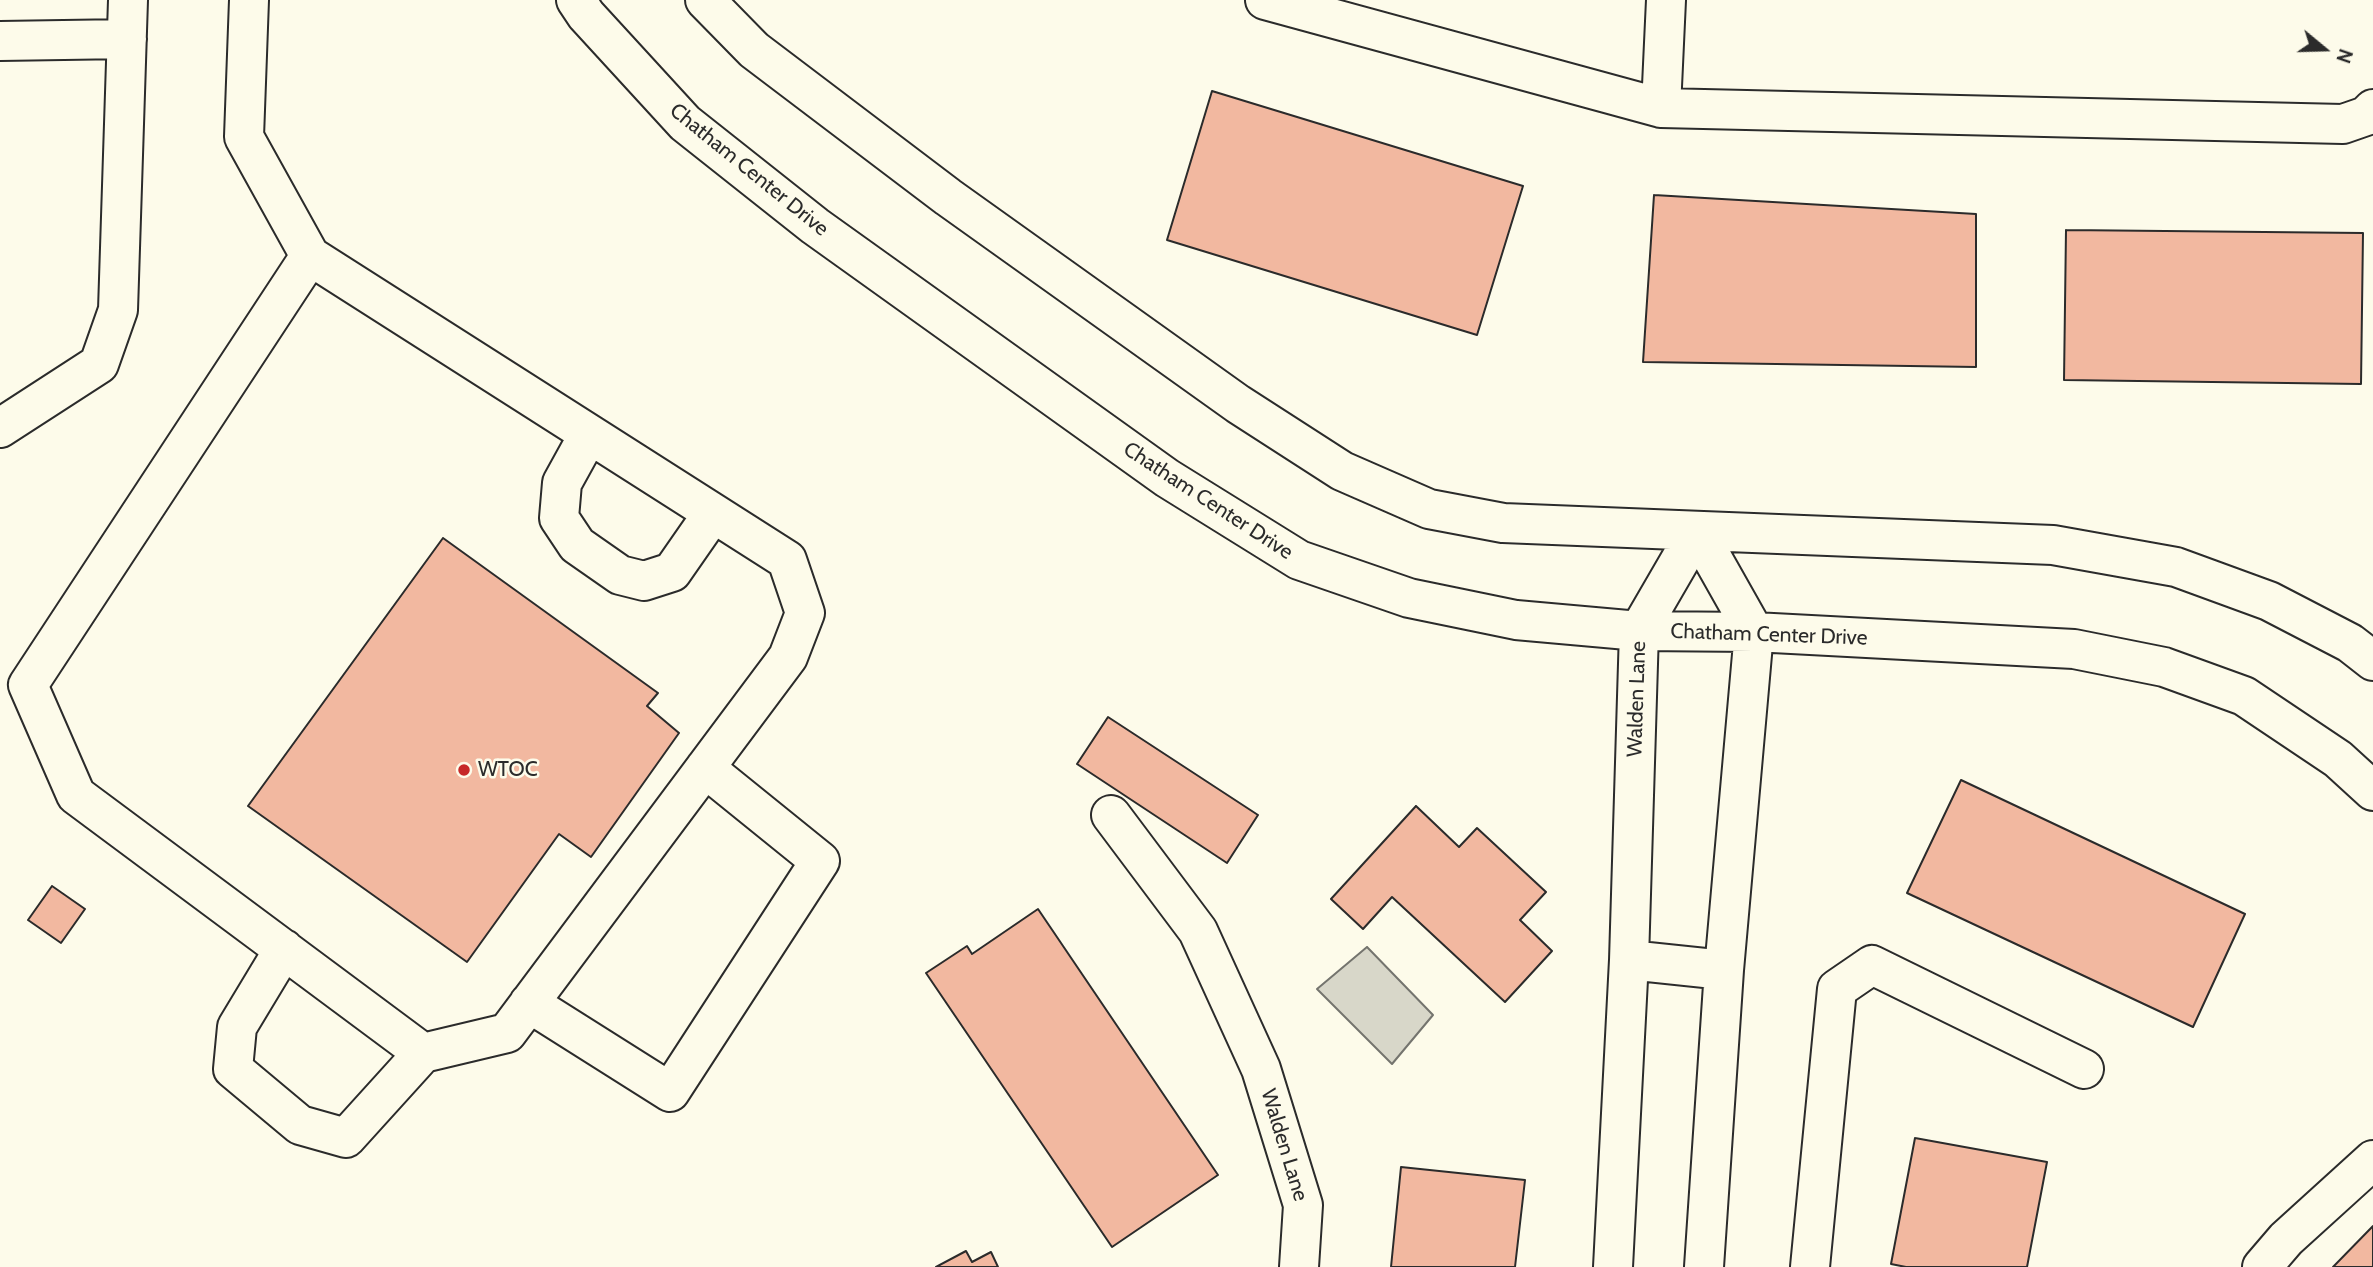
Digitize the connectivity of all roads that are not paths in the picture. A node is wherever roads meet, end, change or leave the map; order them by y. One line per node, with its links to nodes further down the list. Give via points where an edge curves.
1 (128, 0): 8 (street)
2 (250, 0): 12 (street, via 244,136)
3 (576, 0): 17 (street, Chatham Center Drive, via 685,123 815,226 1167,478 1299,560 1436,604 1516,620)
4 (705, 0): 16 (street, via 754,50 948,197 1238,404 1342,471 1429,509 1503,523)
5 (1265, 0): 7 (street)
6 (1666, 0): 10 (street)
7 (1368, 13): 10 (street)
8 (127, 39): 9 (street); 13 (street, via 118,310 99,363)
9 (0, 41)
10 (1661, 108): 11 (street, via 2343,124)
11 (2373, 109)
12 (310, 256): 14 (street); 23 (street, via 28,685 76,795)
13 (0, 428)
14 (589, 434): 15 (street); 15 (street, via 562,483 559,518 577,545 620,575 644,580 672,572)
15 (713, 513): 20 (street, via 787,560 805,613 788,657)
16 (1697, 531): 17 (street, Walden Lane); 18 (street); 19 (street, via 2053,545 2176,567 2269,601 2350,643)
17 (1639, 631): 18 (street, Chatham Center Drive); 24 (street, Walden Lane)
18 (1754, 632): 21 (street, Chatham Center Drive, via 2074,649 2164,667 2244,696 2338,759); 25 (street)
19 (2373, 661)
20 (705, 768): 26 (street); 26 (street, via 820,861 670,1091)
21 (2373, 791)
22 (1111, 815): 30 (street, Walden Lane, via 1198,931 1261,1069 1303,1205)
23 (284, 949): 27 (street); 27 (street, via 237,1027 233,1069 300,1125 346,1138)
24 (1629, 960): 25 (street); 31 (street, Walden Lane)
25 (1724, 970): 32 (street)
26 (529, 1003): 27 (street, via 507,1033)
27 (423, 1053)
28 (2084, 1069): 33 (street, via 1872,965 1837,989)
29 (2373, 1160): 34 (street, via 2286,1239)
30 (1299, 1267)
31 (1613, 1267)
32 (1704, 1267)
33 (1810, 1267)
34 (2262, 1267)

